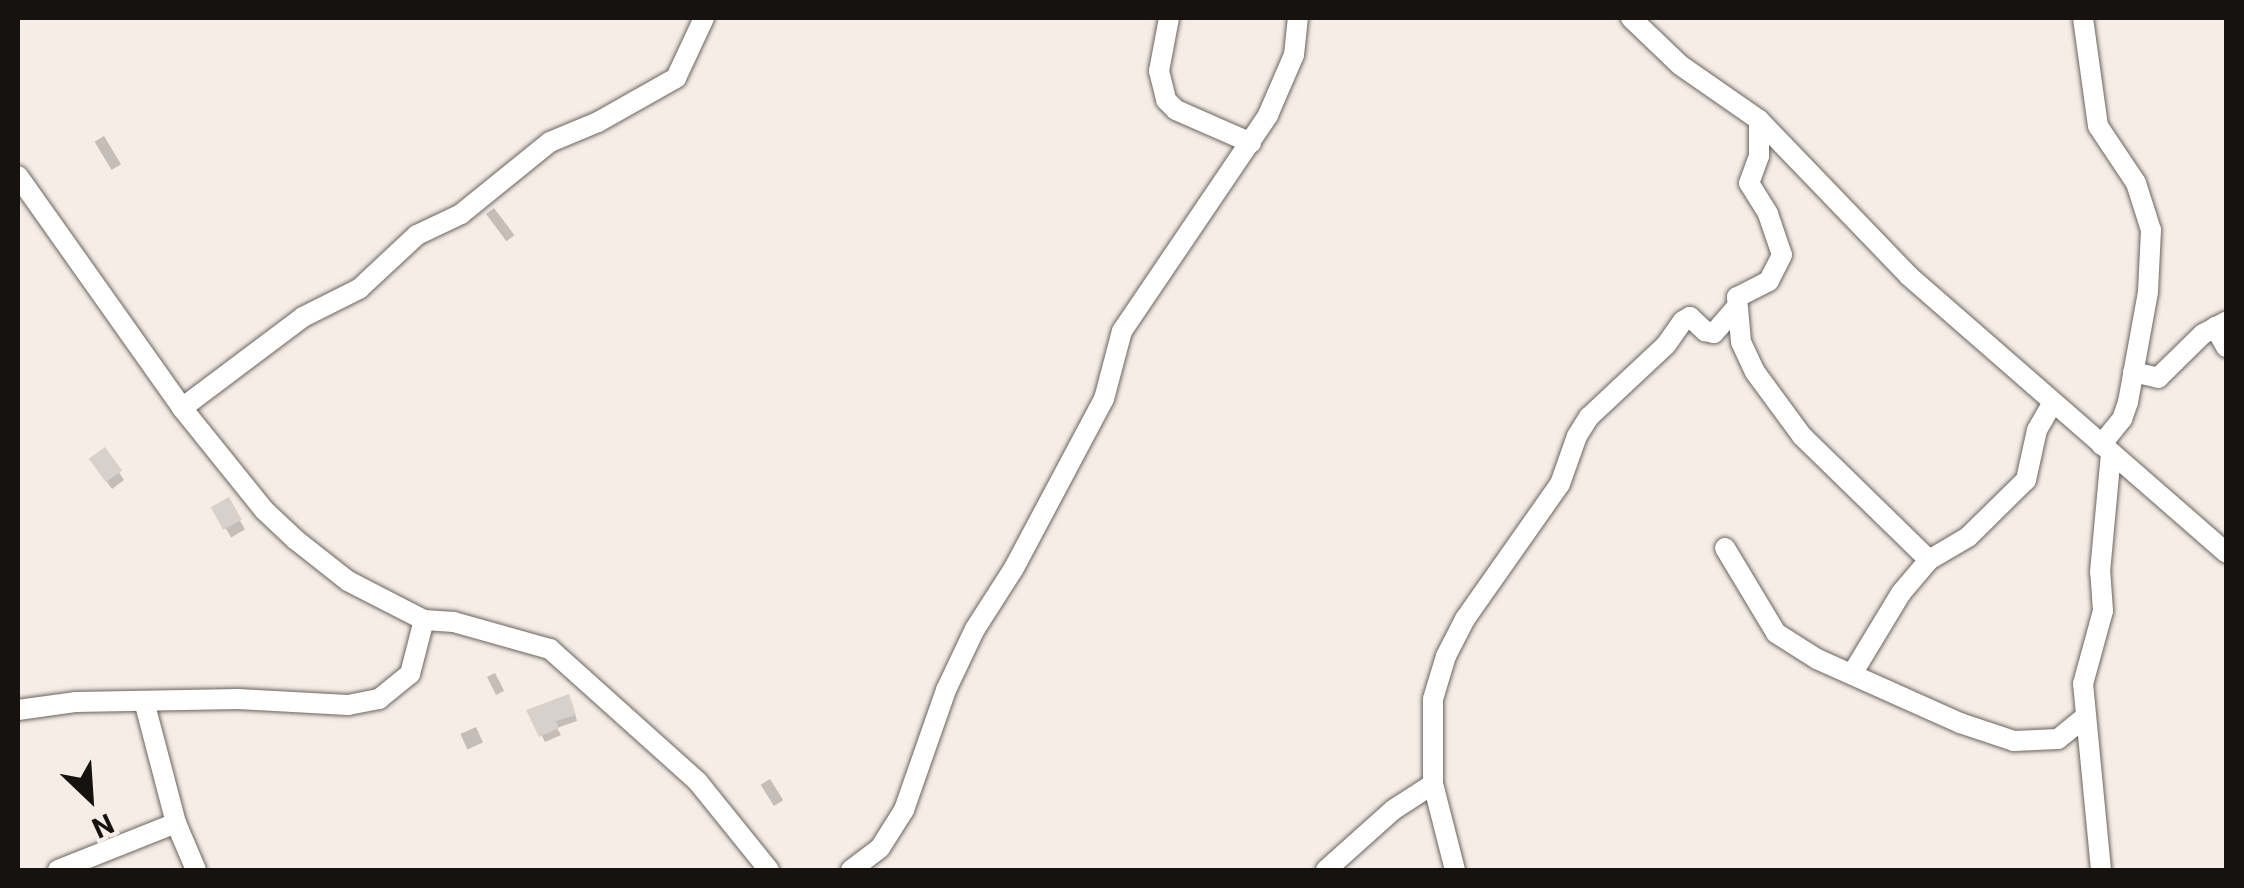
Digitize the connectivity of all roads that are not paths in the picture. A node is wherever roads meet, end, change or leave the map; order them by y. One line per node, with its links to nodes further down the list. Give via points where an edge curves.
1 (704, 18): 14 (street, via 676,78 550,142 461,214 416,235 359,289 303,316)
2 (1169, 18): 7 (street, via 1159,71 1166,100)
3 (1298, 18): 7 (street, via 1287,74)
4 (1630, 18): 6 (street, via 1680,65)
5 (2083, 18): 12 (street, via 2098,126 2136,183 2151,230)
6 (1759, 120): 9 (street, via 1759,156 1749,183 1782,255 1769,282 1740,294); 13 (street, via 1909,276)
7 (1251, 143): 29 (street, via 1122,331 1104,398 946,690 904,810 880,848)
8 (18, 176): 14 (street)
9 (1735, 309): 18 (street, via 1755,372 1785,416); 24 (street, via 1714,333 1690,316 1682,320 1666,346 1577,436 1560,484 1446,656 1433,700)
10 (2221, 324): 11 (street); 12 (street, via 2158,378)
11 (2226, 347)
12 (2134, 372): 15 (street)
13 (2052, 404): 15 (street); 18 (street, via 2033,442 2026,480 1968,537)
14 (182, 408): 19 (street, via 296,540 348,580)
15 (2106, 449): 17 (street); 23 (street, via 2103,611 2084,668)
16 (1725, 548): 20 (street, via 1776,632)
17 (2226, 553)
18 (1929, 560): 20 (street)
19 (424, 620): 21 (street, via 410,674 380,698 348,705); 28 (street, via 550,649 698,782)
20 (1852, 674): 23 (street, via 2014,741 2058,740)
21 (144, 702): 22 (street); 25 (street)
22 (18, 710)
23 (2083, 719): 32 (street)
24 (1434, 784): 30 (street, via 1393,810); 31 (street)
25 (176, 824): 26 (street); 27 (street)
26 (58, 870)
27 (196, 870)
28 (769, 870)
29 (850, 870)
30 (1326, 870)
31 (1455, 870)
32 (2101, 870)

